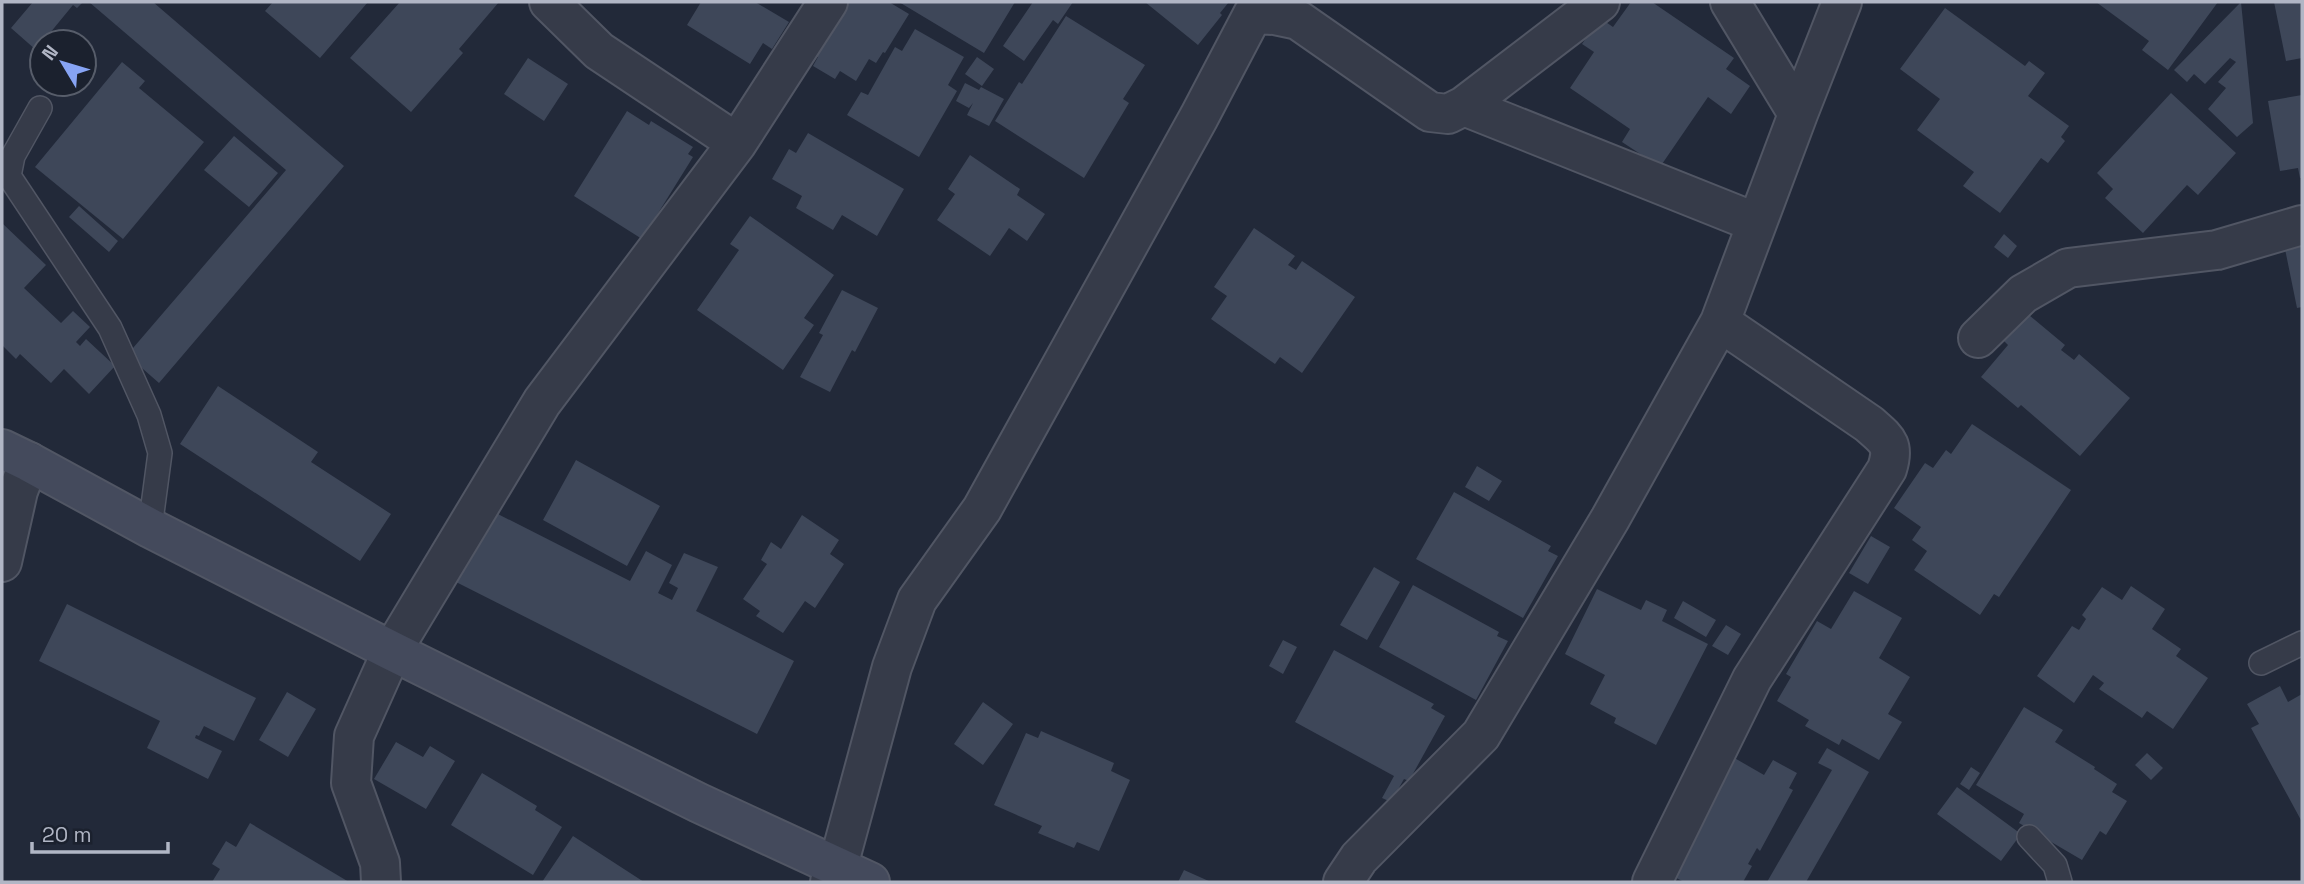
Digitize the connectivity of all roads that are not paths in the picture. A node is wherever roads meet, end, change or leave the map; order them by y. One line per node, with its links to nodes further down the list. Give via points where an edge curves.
1 (549, 2): 9 (street, via 599,51)
2 (828, 2): 9 (street)
3 (1600, 2): 6 (street)
4 (1730, 2): 8 (street)
5 (1842, 2): 8 (street)
6 (1464, 106): 10 (street); 21 (street, via 1448,114 1430,112 1298,20 1253,14 982,509 917,600 892,667)
7 (40, 108): 15 (lane, via 13,156 9,176 110,328 149,415 160,453)
8 (1797, 114): 10 (street)
9 (737, 143): 18 (street, via 542,402)
10 (1757, 223): 12 (street)
11 (2302, 225): 13 (street, via 2217,250 2068,268 2023,294)
12 (1720, 322): 23 (street, via 1610,519 1481,734 1359,858); 24 (street, via 1869,424 1889,442 1891,456 1752,678)
13 (1978, 338)
14 (13, 475): 15 (main road); 16 (street)
15 (150, 528): 18 (main road)
16 (2, 562)
17 (2302, 643): 19 (lane)
18 (393, 651): 21 (main road); 22 (street, via 354,736 351,783 380,863)
19 (2261, 663)
20 (2029, 837): 25 (lane, via 2056,865)
21 (846, 877)
22 (381, 882)
23 (1343, 882)
24 (1652, 882)
25 (2060, 882)

